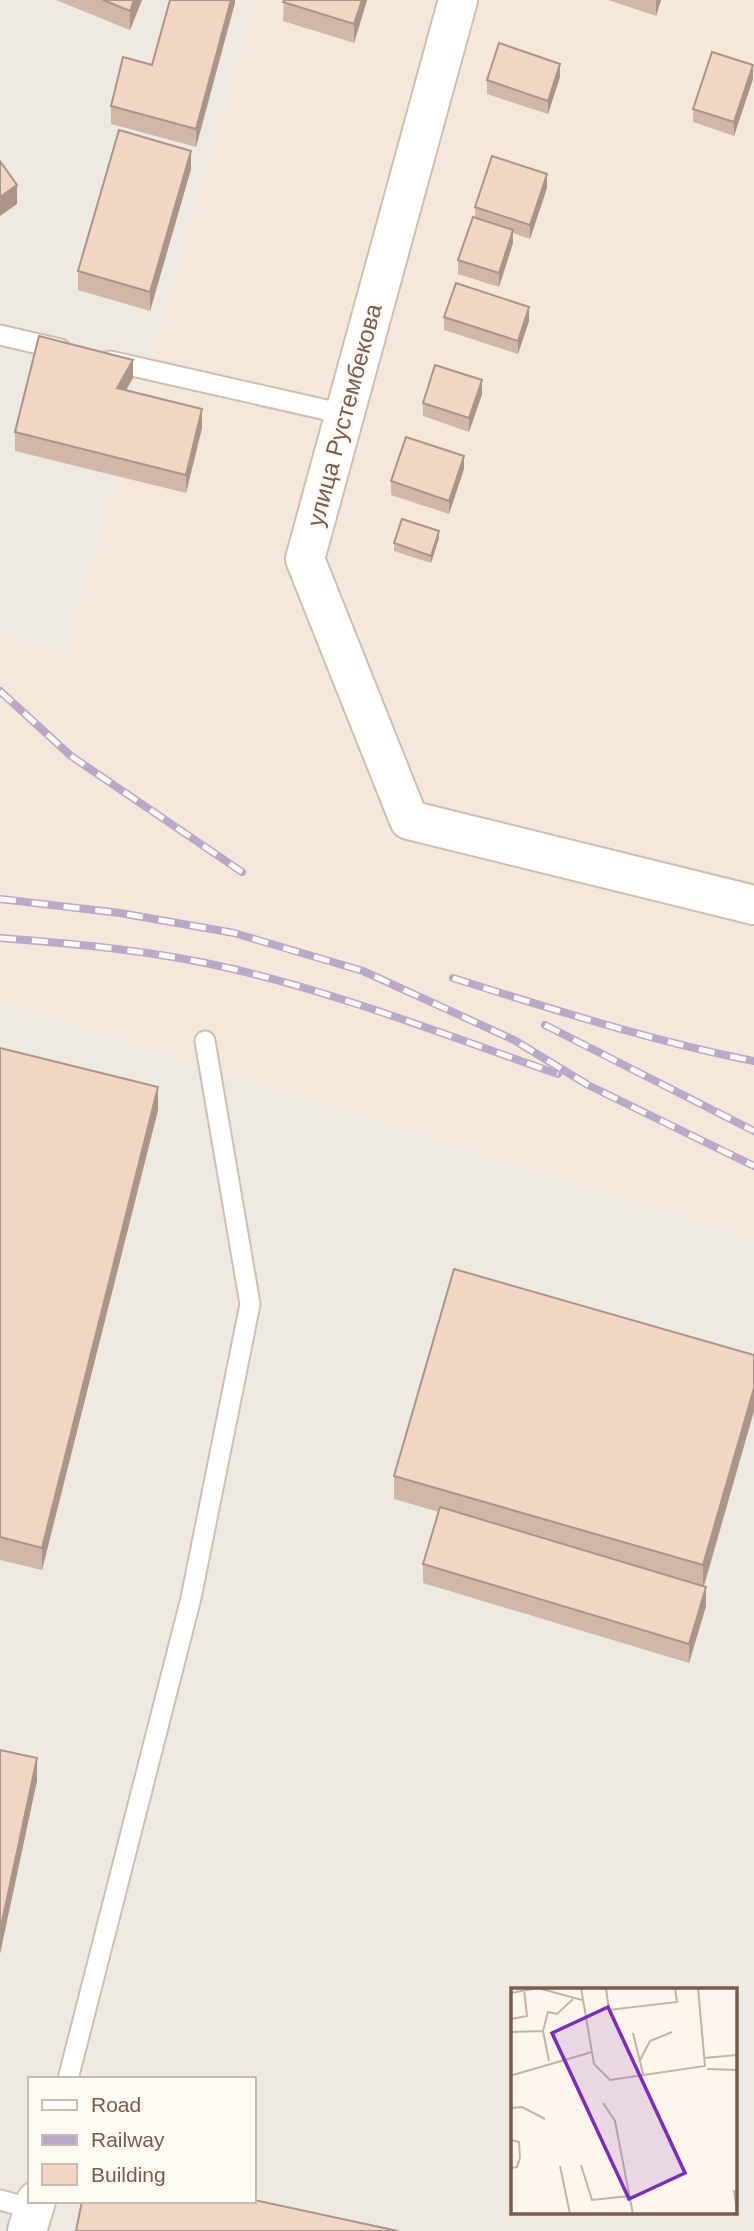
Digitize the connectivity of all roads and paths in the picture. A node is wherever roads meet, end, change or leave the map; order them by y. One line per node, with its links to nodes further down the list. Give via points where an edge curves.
1 (458, 0): 3 (street, улица Рустембекова)
2 (0, 335): 3 (lane)
3 (345, 414): 4 (street, улица Рустембекова, via 305,559 409,820)
4 (754, 905)
5 (205, 1041): 6 (lane, via 250,1304 191,1598)
6 (69, 2077)

